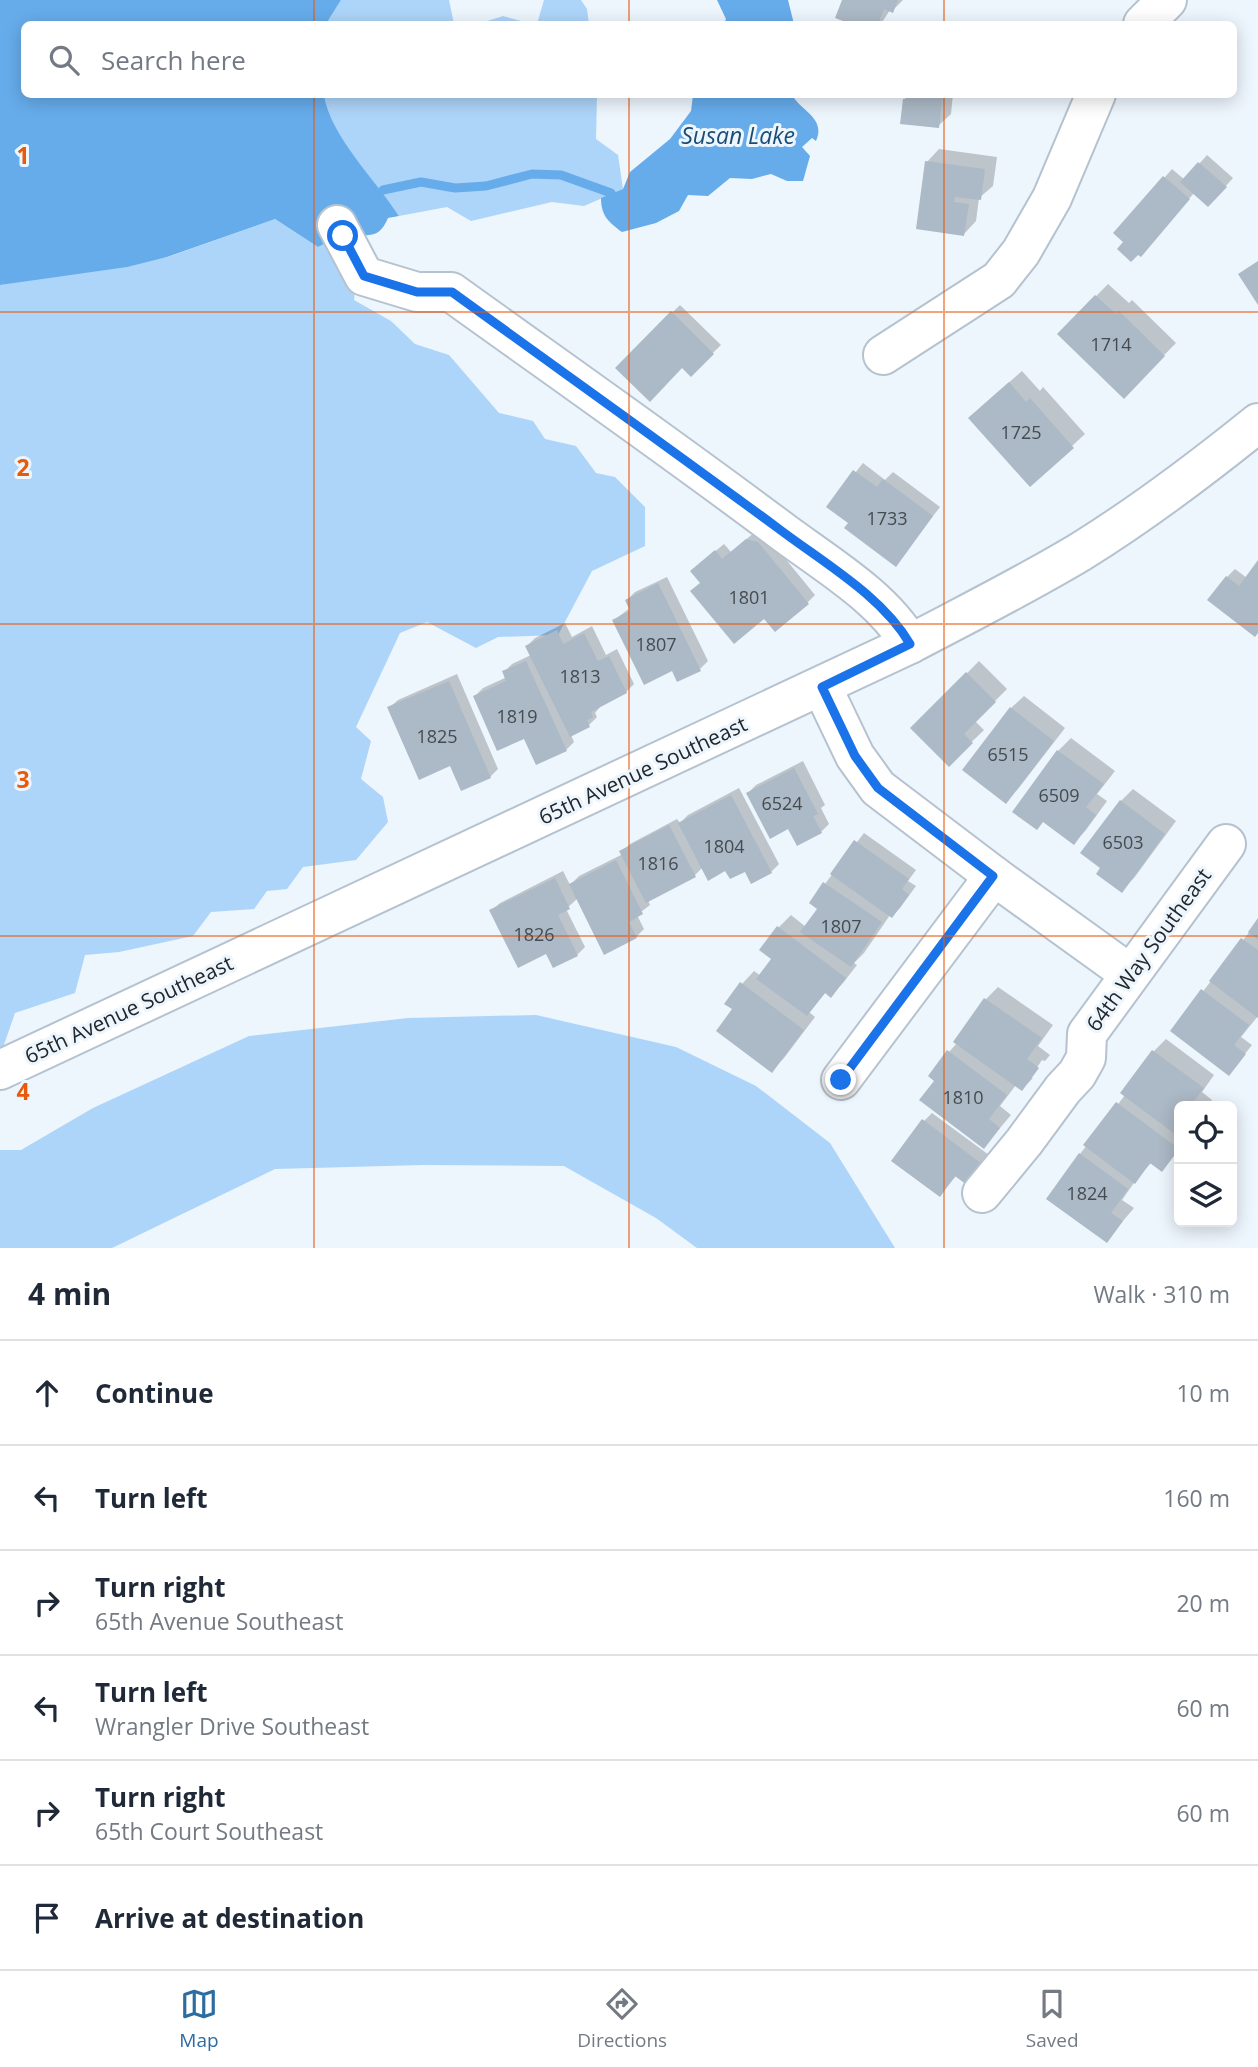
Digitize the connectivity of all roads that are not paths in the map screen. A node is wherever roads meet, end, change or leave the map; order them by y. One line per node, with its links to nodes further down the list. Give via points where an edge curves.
1 (1167, 0): 2 (street)
2 (1146, 21)
3 (1094, 98): 5 (street, via 1052,198 999,280)
4 (337, 225): 7 (street, via 364,276 417,292 452,292 874,601 898,624)
5 (883, 355)
6 (1258, 423): 7 (street, 65th Avenue Southeast, via 1114,530)
7 (910, 644): 8 (street, 65th Avenue Southeast)
8 (822, 687): 10 (street, via 855,756 878,788); 12 (street, 65th Avenue Southeast)
9 (1226, 844): 11 (street, 64th Way Southeast)
10 (993, 876): 11 (street); 13 (street)
11 (1130, 974): 14 (street, 64th Way Southeast, via 1087,1034 1086,1058 1077,1074)
12 (0, 1070)
13 (841, 1080)
14 (982, 1193)

